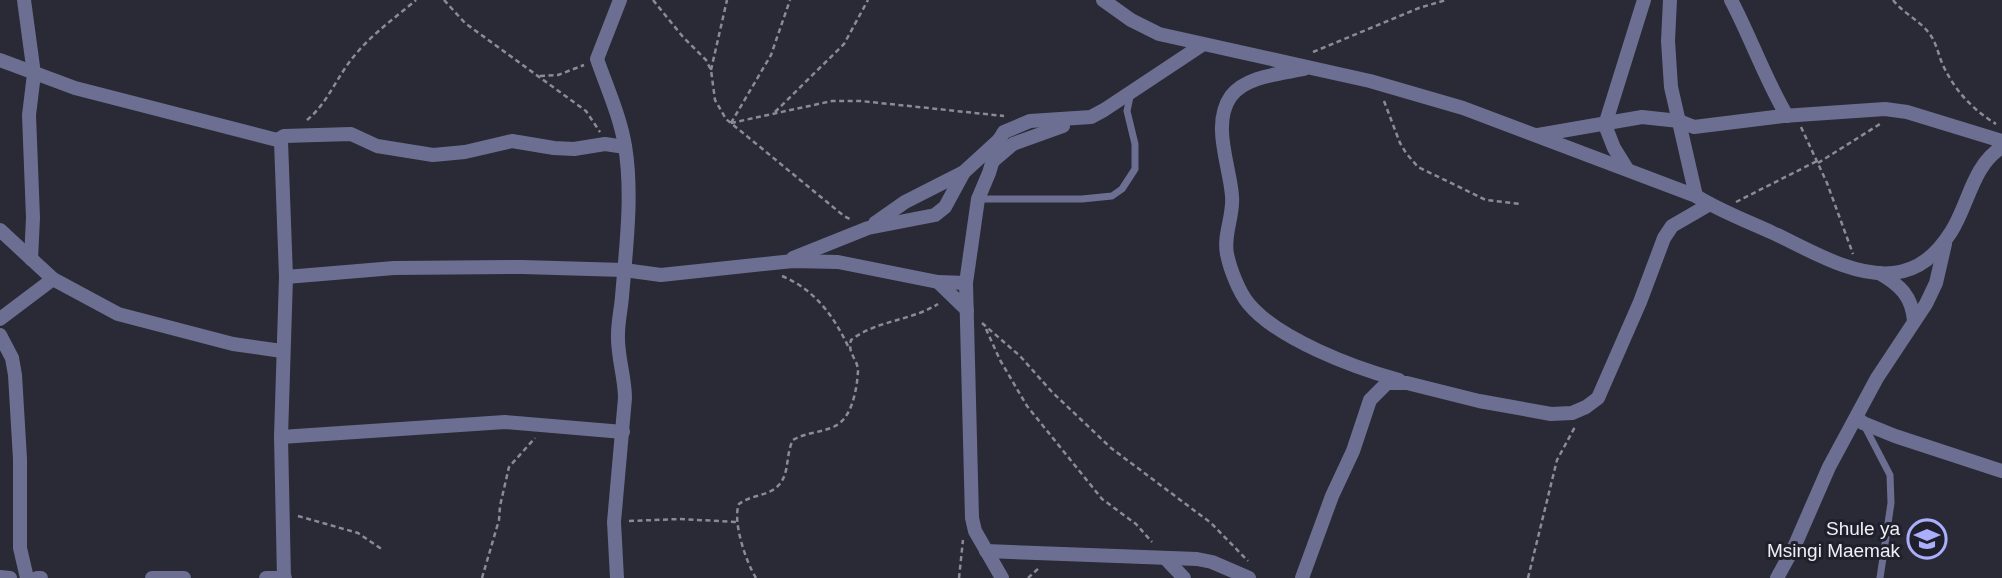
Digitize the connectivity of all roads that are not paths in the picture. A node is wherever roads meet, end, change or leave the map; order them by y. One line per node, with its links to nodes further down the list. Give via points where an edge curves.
1 (24, 0): 10 (street)
2 (620, 0): 20 (street, via 597,59)
3 (1103, 0): 7 (street, via 1159,34)
4 (1644, 0): 15 (street)
5 (1670, 0): 14 (street, via 1668,60)
6 (1731, 0): 12 (street, via 1775,96)
7 (1202, 45): 9 (street); 11 (street)
8 (0, 60): 10 (street)
9 (1308, 68): 16 (street, via 1463,108); 44 (street, via 1248,82 1228,99 1223,113 1232,196 1227,254 1246,301 1259,315 1298,340)
10 (34, 74): 17 (street, via 149,108); 31 (street, via 29,115)
11 (1131, 92): 13 (street); 26 (lane, via 1127,111 1135,169 1112,196)
12 (1791, 116): 14 (street, via 1694,127); 19 (street, via 1894,109)
13 (1091, 117): 18 (street, via 1030,121 1013,126); 22 (street, via 1013,144)
14 (1679, 121): 15 (street, via 1642,117); 25 (street)
15 (1605, 125): 16 (street); 23 (street)
16 (1537, 135): 23 (street)
17 (281, 137): 20 (street, via 351,135 377,146 433,155 512,141 554,148); 35 (street)
18 (999, 140): 22 (street); 24 (street)
19 (2002, 141)
20 (625, 147): 33 (street)
21 (2002, 147): 30 (street, via 1976,176)
22 (993, 161): 26 (street)
23 (1627, 169): 25 (street)
24 (964, 172): 28 (street, via 905,202); 28 (street, via 945,207 935,215)
25 (1696, 195): 27 (street)
26 (978, 199): 38 (street)
27 (1716, 207): 34 (street, via 1830,259); 44 (street, via 1672,226 1598,398 1586,407 1551,414)
28 (868, 228): 32 (street)
29 (0, 230): 31 (street)
30 (1946, 239): 34 (street, via 1930,260 1894,273); 41 (street, via 1936,283)
31 (31, 259): 36 (street)
32 (783, 269): 33 (street, via 661,275); 37 (street, via 838,262)
33 (624, 270): 35 (street, via 394,268); 46 (street, via 618,333 625,383)
34 (1878, 273): 41 (street, via 1905,291)
35 (286, 277): 43 (street)
36 (53, 279): 40 (street); 43 (street, via 118,314 247,347)
37 (937, 282): 38 (street); 39 (street)
38 (966, 284): 39 (street)
39 (967, 310): 49 (street, via 972,518)
40 (0, 318)
41 (1914, 321): 45 (street, via 1877,378)
42 (0, 335): 54 (street, via 15,374 20,548)
43 (282, 351): 47 (street)
44 (1407, 383): 62 (street, via 1387,383 1370,400)
45 (1860, 420): 48 (street); 63 (street, via 1829,467); 64 (lane, via 1891,484)
46 (623, 432): 47 (street, via 505,422); 59 (street, via 614,522)
47 (281, 437): 58 (street)
48 (2002, 471)
49 (986, 551): 50 (street); 60 (street)
50 (1166, 558): 51 (street, via 1197,559); 61 (street)
51 (1251, 572)
52 (0, 577): 53 (street)
53 (10, 578)
54 (27, 578)
55 (152, 578): 56 (street)
56 (184, 578)
57 (266, 578): 58 (street)
58 (284, 578)
59 (617, 578)
60 (1002, 578)
61 (1184, 578)
62 (1302, 578)
63 (1777, 578)
64 (1880, 578)

